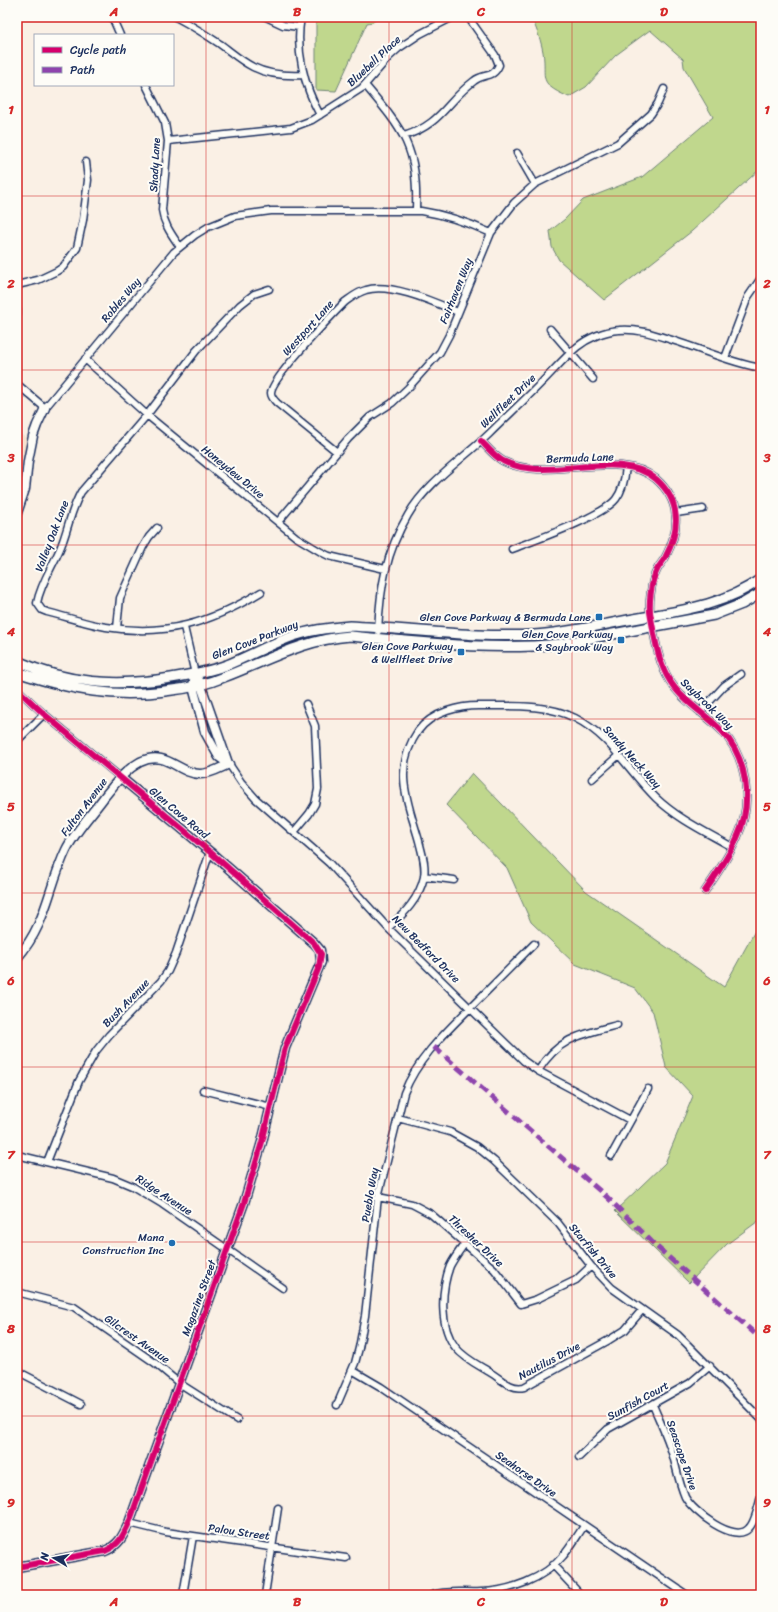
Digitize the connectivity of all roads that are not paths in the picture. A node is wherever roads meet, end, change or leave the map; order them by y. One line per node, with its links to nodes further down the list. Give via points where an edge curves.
1 (112, 17): 8 (street)
2 (175, 17): 9 (street, via 254,67 287,76)
3 (266, 17): 7 (street, via 283,25)
4 (301, 17): 7 (street)
5 (453, 17): 10 (street, Bluebell Place, via 399,48)
6 (468, 17): 14 (street, via 495,55 499,65 496,71 478,78 463,89 440,117 418,132)
7 (299, 27): 9 (street)
8 (120, 34)
9 (304, 75): 13 (street)
10 (365, 85): 13 (street, Bluebell Place); 14 (street)
11 (146, 86): 15 (street, Shady Lane, via 165,123)
12 (664, 89): 18 (street, Fairhaven Way, via 651,114 618,143)
13 (320, 115): 15 (street, Bluebell Place, via 291,128)
14 (404, 136): 19 (street, via 416,172)
15 (168, 141): 21 (street, Shady Lane, via 162,210 167,228)
16 (517, 153): 18 (street)
17 (86, 162): 23 (street, via 88,180 77,248 57,271 38,280)
18 (535, 184): 20 (street, Fairhaven Way, via 514,203)
19 (416, 210): 20 (street, Robles Way, via 466,221); 21 (street, Robles Way, via 270,211 235,216 208,227)
20 (491, 233): 26 (street, Fairhaven Way)
21 (180, 247): 31 (street, Robles Way)
22 (761, 278): 30 (street, via 748,296)
23 (17, 285)
24 (269, 289): 36 (street, Valley Oak Lane, via 254,294 240,305 196,351)
25 (17, 310): 27 (street)
26 (458, 312): 38 (street, Fairhaven Way, via 440,352 425,370 392,402 370,417); 38 (street, Westport Lane, via 426,298 395,290 368,289 345,302 286,368 272,388 272,396)
27 (17, 315)
28 (550, 329): 29 (street)
29 (571, 353): 30 (street, Wellfleet Drive, via 595,336 628,330 652,334); 33 (street); 37 (street, Wellfleet Drive)
30 (725, 358): 32 (street, Wellfleet Drive)
31 (85, 360): 35 (street, Robles Way); 36 (street, Honeydew Drive)
32 (761, 368)
33 (593, 379)
34 (17, 384): 35 (street)
35 (45, 408): 42 (street, Robles Way, via 36,425 25,489)
36 (147, 415): 43 (street, Honeydew Drive); 54 (street, Valley Oak Lane, via 81,492 74,504 63,541 37,603 47,612 106,628)
37 (481, 441): 39 (street, Bermuda Lane, via 503,461 535,469); 46 (street, Wellfleet Drive, via 436,481 415,504 407,515)
38 (337, 452): 43 (street, Fairhaven Way)
39 (626, 467): 41 (street, Bermuda Lane, via 637,468 655,478 671,497); 45 (street, via 617,498 608,506 555,532)
40 (703, 509): 41 (street)
41 (676, 513): 50 (street, Bermuda Lane, via 674,539 656,570 652,584)
42 (17, 514)
43 (278, 522): 46 (street, Honeydew Drive, via 296,537 321,552)
44 (157, 528): 54 (street, via 143,547 120,598)
45 (512, 549)
46 (384, 569): 53 (street, Wellfleet Drive)
47 (761, 579): 50 (main road, Glen Cove Parkway, via 741,592 717,602)
48 (261, 592): 52 (street, Valley Oak Lane, via 222,613)
49 (761, 593): 51 (main road, Glen Cove Parkway, via 714,615)
50 (650, 616): 51 (street, Saybrook Way); 53 (main road, Glen Cove Parkway, via 535,635)
51 (653, 626): 55 (main road, Glen Cove Parkway, via 539,646 516,647); 63 (street, Saybrook Way, via 659,655 670,682)
52 (184, 627): 54 (street, Valley Oak Lane, via 145,631); 58 (street, New Bedford Drive)
53 (378, 627): 55 (street, Wellfleet Drive); 58 (main road, Glen Cove Parkway, via 350,626 316,630)
54 (117, 628)
55 (378, 638): 60 (main road, Glen Cove Parkway, via 350,636 318,641)
56 (17, 661): 58 (main road, Glen Cove Parkway, via 32,668 88,682 147,682)
57 (17, 672): 60 (main road, Glen Cove Parkway, via 65,687 119,695 155,693)
58 (195, 674): 60 (street, New Bedford Drive)
59 (741, 674): 63 (street, via 724,686)
60 (197, 686): 67 (street, New Bedford Drive, via 205,732 219,757)
61 (17, 689): 64 (street, Glen Cove Road)
62 (306, 704): 70 (street, via 315,726 318,789 312,809)
63 (700, 712): 71 (street, Saybrook Way, via 729,740 743,770 746,809)
64 (44, 714): 65 (street); 68 (street, Glen Cove Road)
65 (17, 741)
66 (619, 755): 69 (street); 71 (street, Sandy Neck Way, via 663,804 678,816); 73 (street, Sandy Neck Way, via 606,740 586,724 547,709 479,706 461,707 440,713 423,724 412,740 404,762 406,791 422,852)
67 (229, 764): 68 (street, Fulton Avenue, via 201,774 159,758 141,762); 70 (street, New Bedford Drive, via 256,799)
68 (120, 777): 72 (street, Glen Cove Road); 78 (street, Fulton Avenue, via 71,842 61,863 43,917)
69 (592, 779)
70 (294, 832): 76 (street, New Bedford Drive, via 330,863)
71 (732, 847): 75 (street, Saybrook Way)
72 (210, 852): 79 (street, Glen Cove Road, via 314,943); 90 (street, Bush Avenue, via 168,971 96,1051 79,1081)
73 (424, 876): 74 (street); 76 (street, Sandy Neck Way, via 410,908)
74 (454, 880)
75 (705, 892)
76 (388, 928): 80 (street, New Bedford Drive)
77 (534, 944): 80 (street, Pueblo Way)
78 (17, 958)
79 (322, 958): 85 (street, Magazine Street, via 284,1048)
80 (470, 1009): 82 (street, New Bedford Drive, via 524,1061); 86 (street, Pueblo Way, via 416,1068 404,1093)
81 (617, 1025): 82 (street, via 588,1032 561,1044)
82 (538, 1071): 87 (street, New Bedford Drive)
83 (648, 1089): 87 (street)
84 (203, 1090): 85 (street)
85 (271, 1107): 93 (street, Magazine Street, via 254,1172)
86 (398, 1118): 91 (street, Pueblo Way); 94 (street, Starfish Drive, via 450,1132 477,1147 558,1223)
87 (630, 1120): 89 (street)
88 (17, 1155): 90 (street, Ridge Avenue)
89 (610, 1156)
90 (47, 1162): 93 (street, Ridge Avenue, via 113,1178 132,1186)
91 (378, 1197): 92 (street, Thresher Drive, via 421,1208); 99 (street, Pueblo Way, via 365,1316)
92 (465, 1243): 94 (street, Thresher Drive, via 494,1269 521,1304 576,1280); 97 (street, Nautilus Drive, via 451,1265 446,1284 443,1302 448,1332 452,1343 462,1354 513,1387 524,1387 610,1340 625,1330)
93 (227, 1250): 95 (street, Ridge Avenue); 101 (street, Magazine Street)
94 (591, 1266): 97 (street, Starfish Drive, via 612,1288)
95 (283, 1288)
96 (17, 1292): 101 (street, Gilcrest Avenue, via 74,1307)
97 (642, 1310): 98 (street, Starfish Drive, via 678,1335)
98 (710, 1366): 104 (street, Sunfish Court, via 690,1383); 105 (street, Starfish Drive)
99 (352, 1370): 103 (street, Pueblo Way); 111 (street, Seahorse Drive, via 413,1408)
100 (17, 1371): 102 (street)
101 (179, 1382): 106 (street, Gilcrest Avenue); 110 (street, Magazine Street)
102 (81, 1404)
103 (337, 1405)
104 (653, 1405): 107 (street, Sunfish Court, via 608,1429); 108 (street, Seascape Drive, via 667,1435 686,1498 701,1514 731,1532 743,1533 750,1527)
105 (761, 1419)
106 (237, 1420)
107 (580, 1457)
108 (761, 1496)
109 (278, 1508): 113 (street)
110 (129, 1523): 112 (street, Palou Street); 116 (street, Magazine Street, via 118,1544 105,1551)
111 (584, 1526): 115 (street); 121 (street, Seahorse Drive)
112 (193, 1536): 113 (street, Palou Street); 117 (street)
113 (273, 1546): 114 (street, Palou Street); 118 (street)
114 (346, 1558)
115 (554, 1565): 119 (street, via 528,1581 495,1591); 120 (street)
116 (17, 1567)
117 (183, 1595)
118 (265, 1595)
119 (432, 1595)
120 (581, 1595)
121 (687, 1595)

